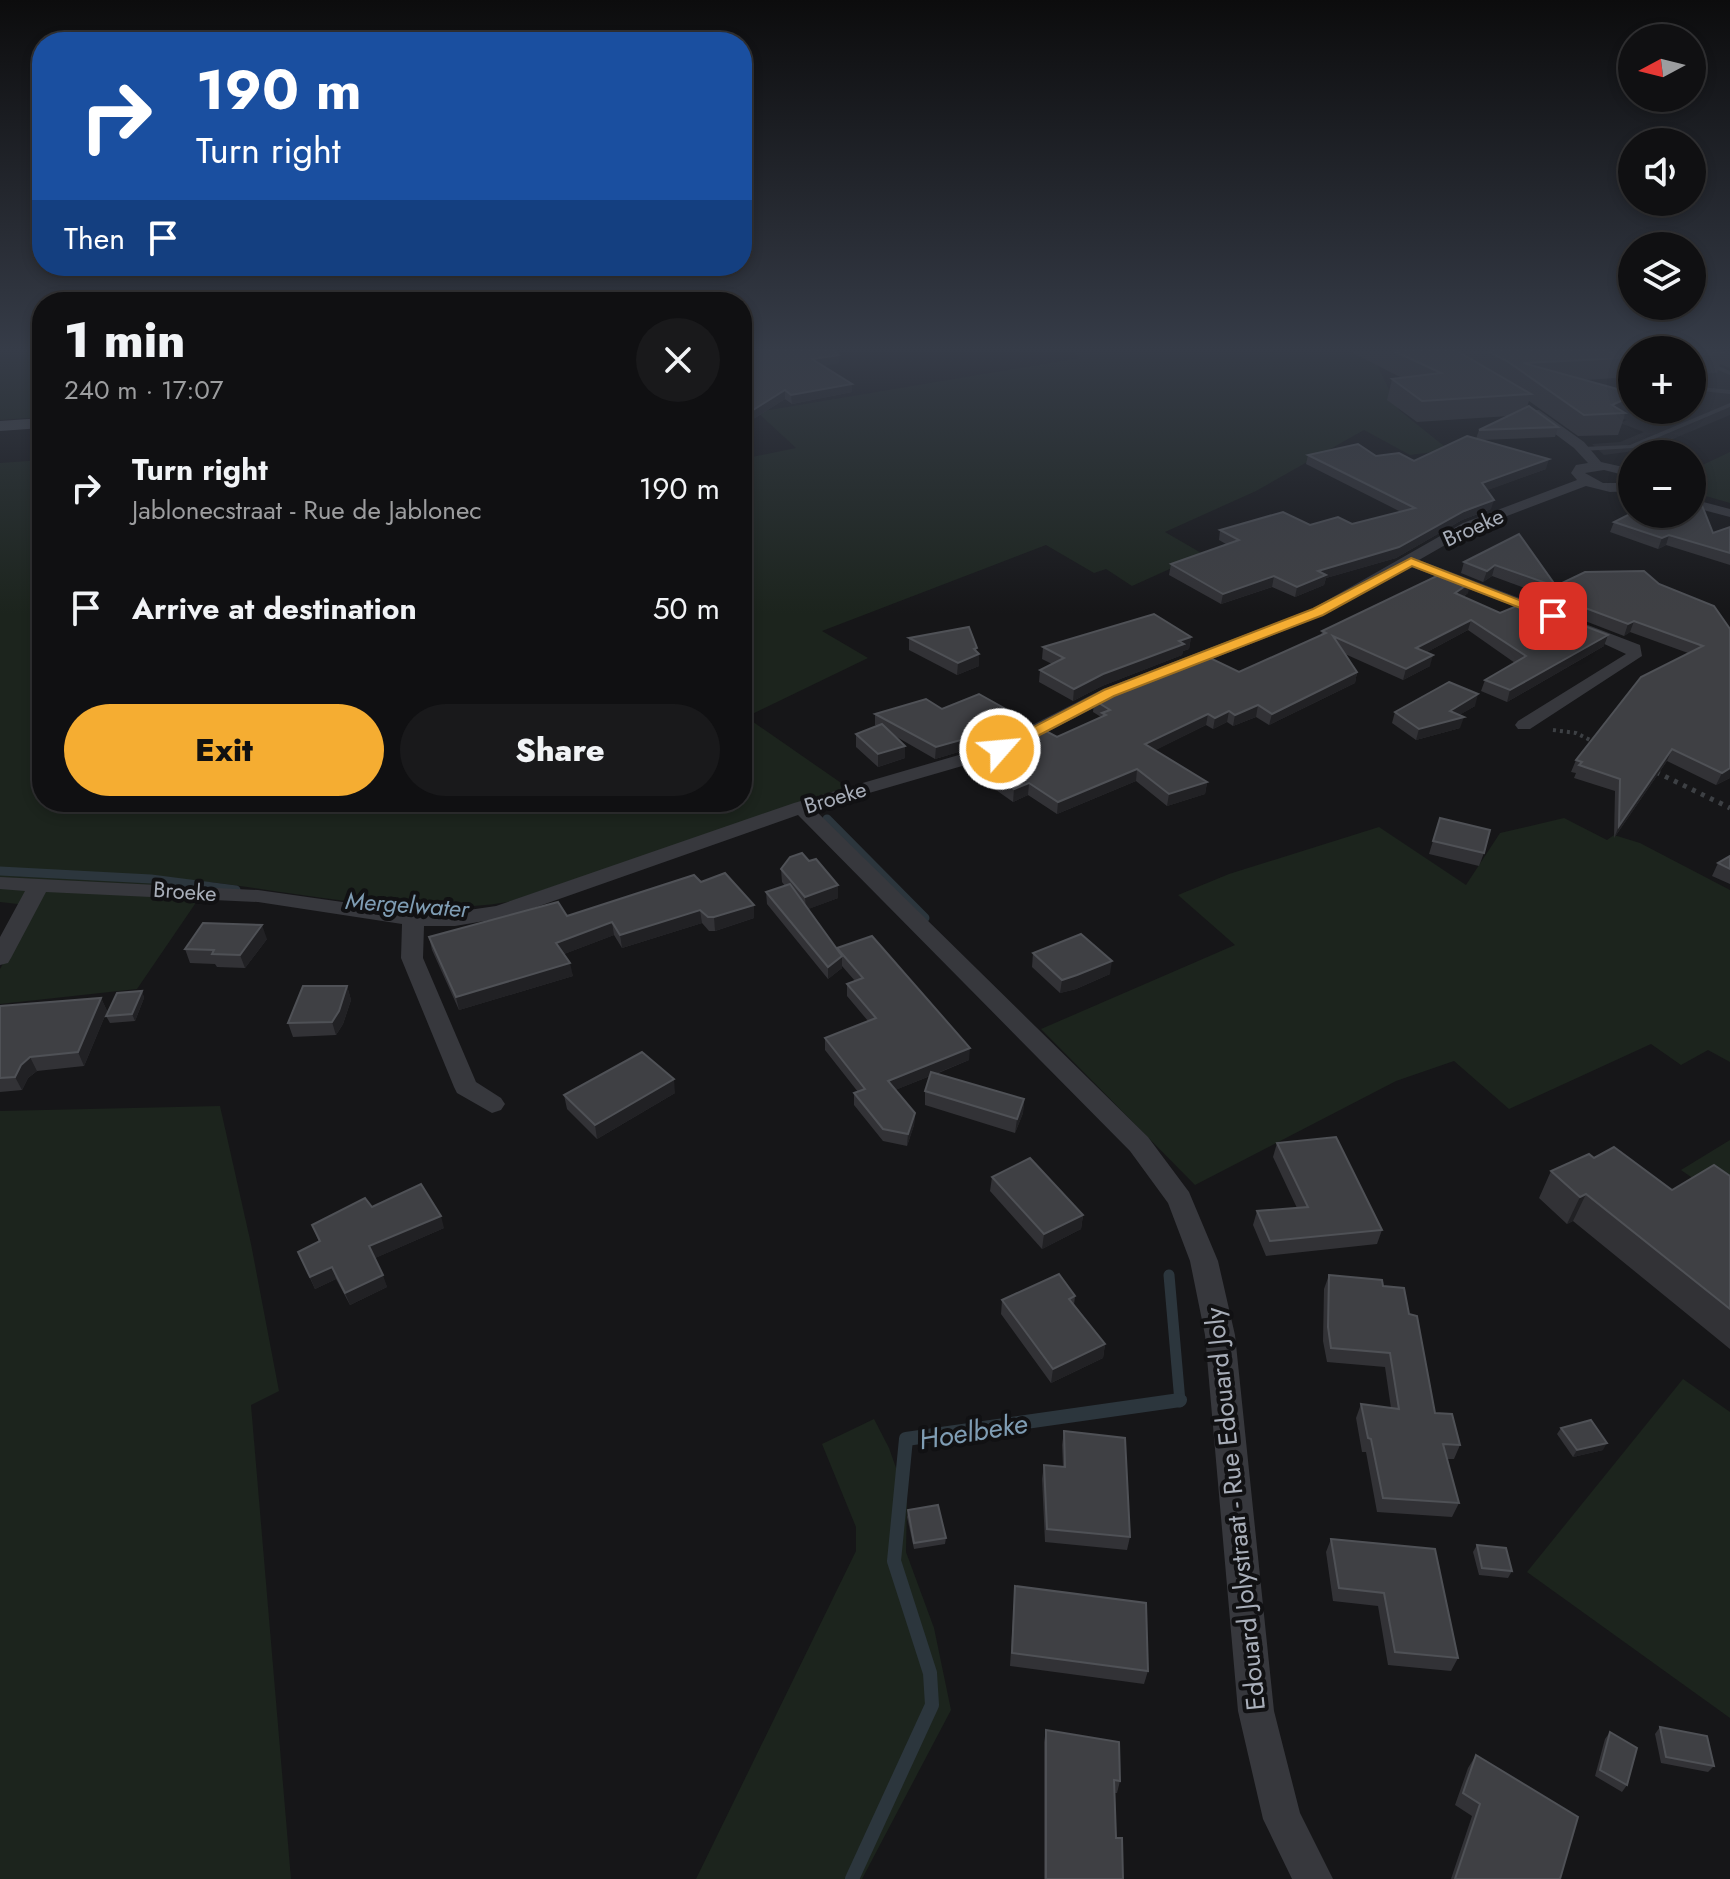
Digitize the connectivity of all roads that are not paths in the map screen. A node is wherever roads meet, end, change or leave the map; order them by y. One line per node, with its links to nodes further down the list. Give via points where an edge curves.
1 (1568, 439): 3 (street)
2 (1651, 439): 3 (lane, via 1631,447)
3 (1582, 449): 4 (street)
4 (1591, 473): 5 (street); 6 (street, Broeke, via 1606,487); 9 (street, Broeke, via 1468,526)
5 (1618, 473)
6 (1618, 487)
7 (1706, 507): 8 (street)
8 (1730, 513)
9 (1411, 562): 10 (street, via 1634,649 1634,656); 11 (street, Broeke, via 1318,612 1109,693 1000,749)
10 (1524, 725)
11 (801, 807): 14 (street, Broeke, via 500,912); 17 (street, Edouard Jolystraat - Rue Edouard Joly, via 1139,1144 1180,1199 1204,1261 1220,1335 1256,1711 1282,1819)
12 (0, 883): 13 (street, Broeke)
13 (39, 885): 14 (street, Broeke, via 258,896); 15 (street)
14 (413, 919): 16 (street, via 412,958 466,1087)
15 (0, 958)
16 (492, 1104)
17 (1313, 1879)

